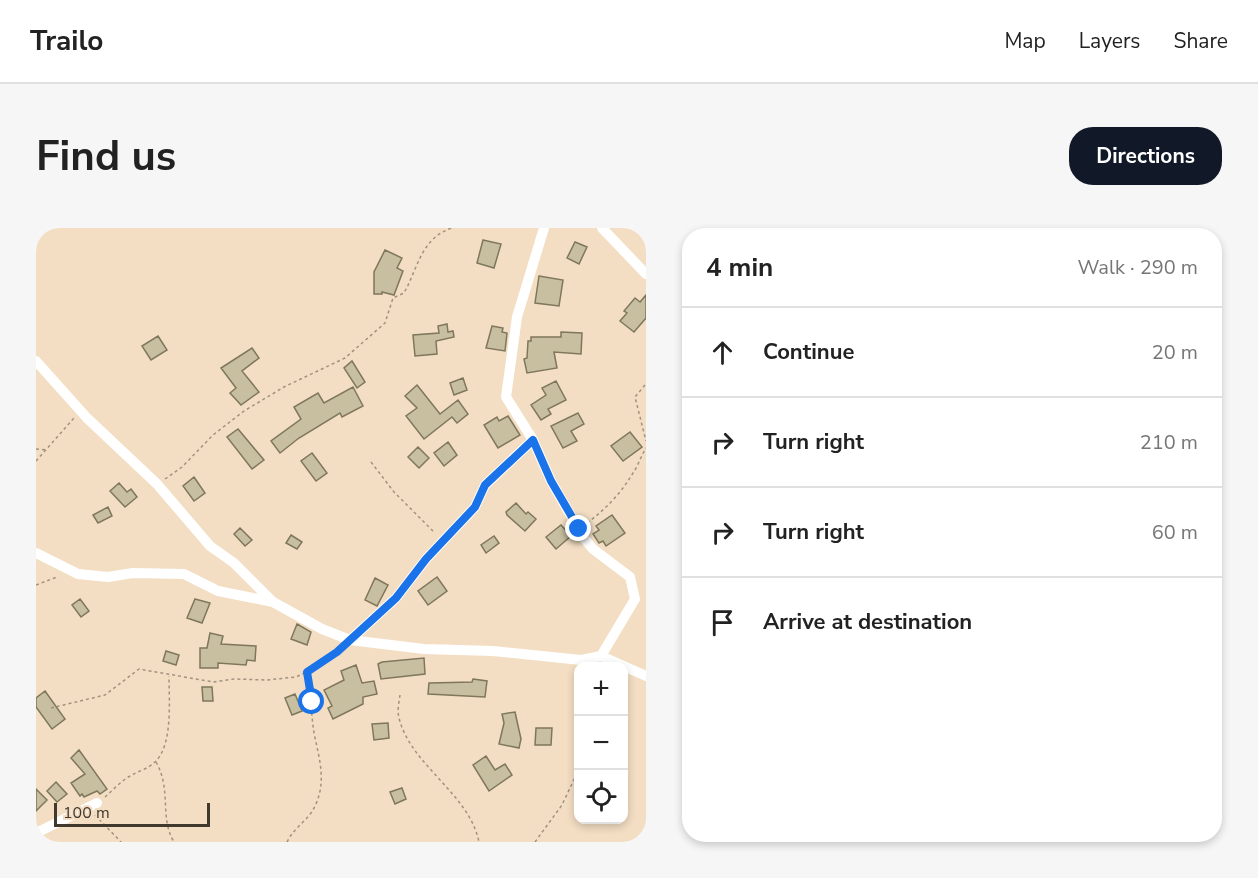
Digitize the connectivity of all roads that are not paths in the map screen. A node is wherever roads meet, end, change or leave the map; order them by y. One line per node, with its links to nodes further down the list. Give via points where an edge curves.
1 (544, 228): 5 (street, via 517,317 506,397)
2 (602, 228): 3 (street)
3 (646, 274)
4 (36, 361): 7 (street, via 157,484 210,546 234,563)
5 (533, 440): 8 (street, via 485,485 475,507 396,598); 9 (street, via 551,481 593,549 630,577 635,599)
6 (36, 553): 7 (street, via 78,574 184,574 218,591)
7 (273, 602): 8 (street)
8 (350, 640): 9 (street, via 581,660)
9 (601, 656): 10 (street)
10 (646, 675)
11 (93, 806): 12 (street)
12 (36, 833)

